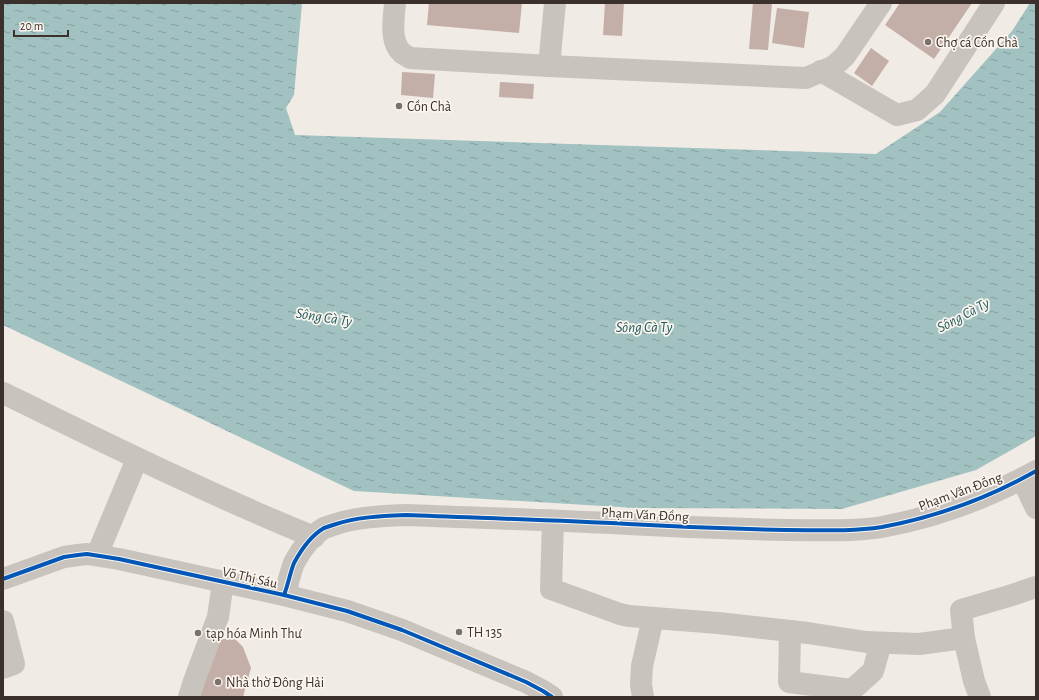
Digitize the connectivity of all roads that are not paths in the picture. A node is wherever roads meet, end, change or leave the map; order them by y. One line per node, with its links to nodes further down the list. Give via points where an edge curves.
1 (396, 3): 5 (street, via 393,26 395,42 401,52 410,58)
2 (555, 3): 5 (street)
3 (881, 3): 6 (street, via 845,56 834,66)
4 (994, 3): 6 (street, via 935,94 917,110 897,115)
5 (550, 66): 6 (street, via 806,78)
6 (821, 71)
7 (3, 393): 8 (street)
8 (137, 459): 12 (street, via 229,502); 13 (street)
9 (1029, 475): 10 (street); 11 (street, Phạm Văn Đồng, via 944,512 882,527 856,530 721,529)
10 (1036, 508)
11 (553, 521): 12 (street, Phạm Văn Đồng, via 378,516 340,522 325,528); 18 (street, via 551,589 620,614)
12 (314, 537): 17 (street, Phạm Văn Đồng, via 294,563)
13 (97, 555): 14 (street, Võ Thị Sáu, via 78,554 64,557); 15 (street, Võ Thị Sáu)
14 (3, 579)
15 (223, 582): 17 (street, Võ Thị Sáu); 25 (street, via 218,617)
16 (1036, 586): 21 (street, via 961,610)
17 (284, 595): 24 (street, Võ Thị Sáu, via 347,611 402,630)
18 (653, 618): 20 (street); 27 (street, via 642,666)
19 (3, 621): 23 (street, via 14,664)
20 (790, 631): 22 (street, via 856,641); 22 (street, via 789,682 852,690 873,671)
21 (964, 638): 22 (street, via 919,644); 28 (street)
22 (881, 642)
23 (3, 668)
24 (522, 689): 26 (street, Võ Thị Sáu, via 544,691)
25 (188, 697)
26 (552, 697)
27 (643, 697)
28 (980, 697)

